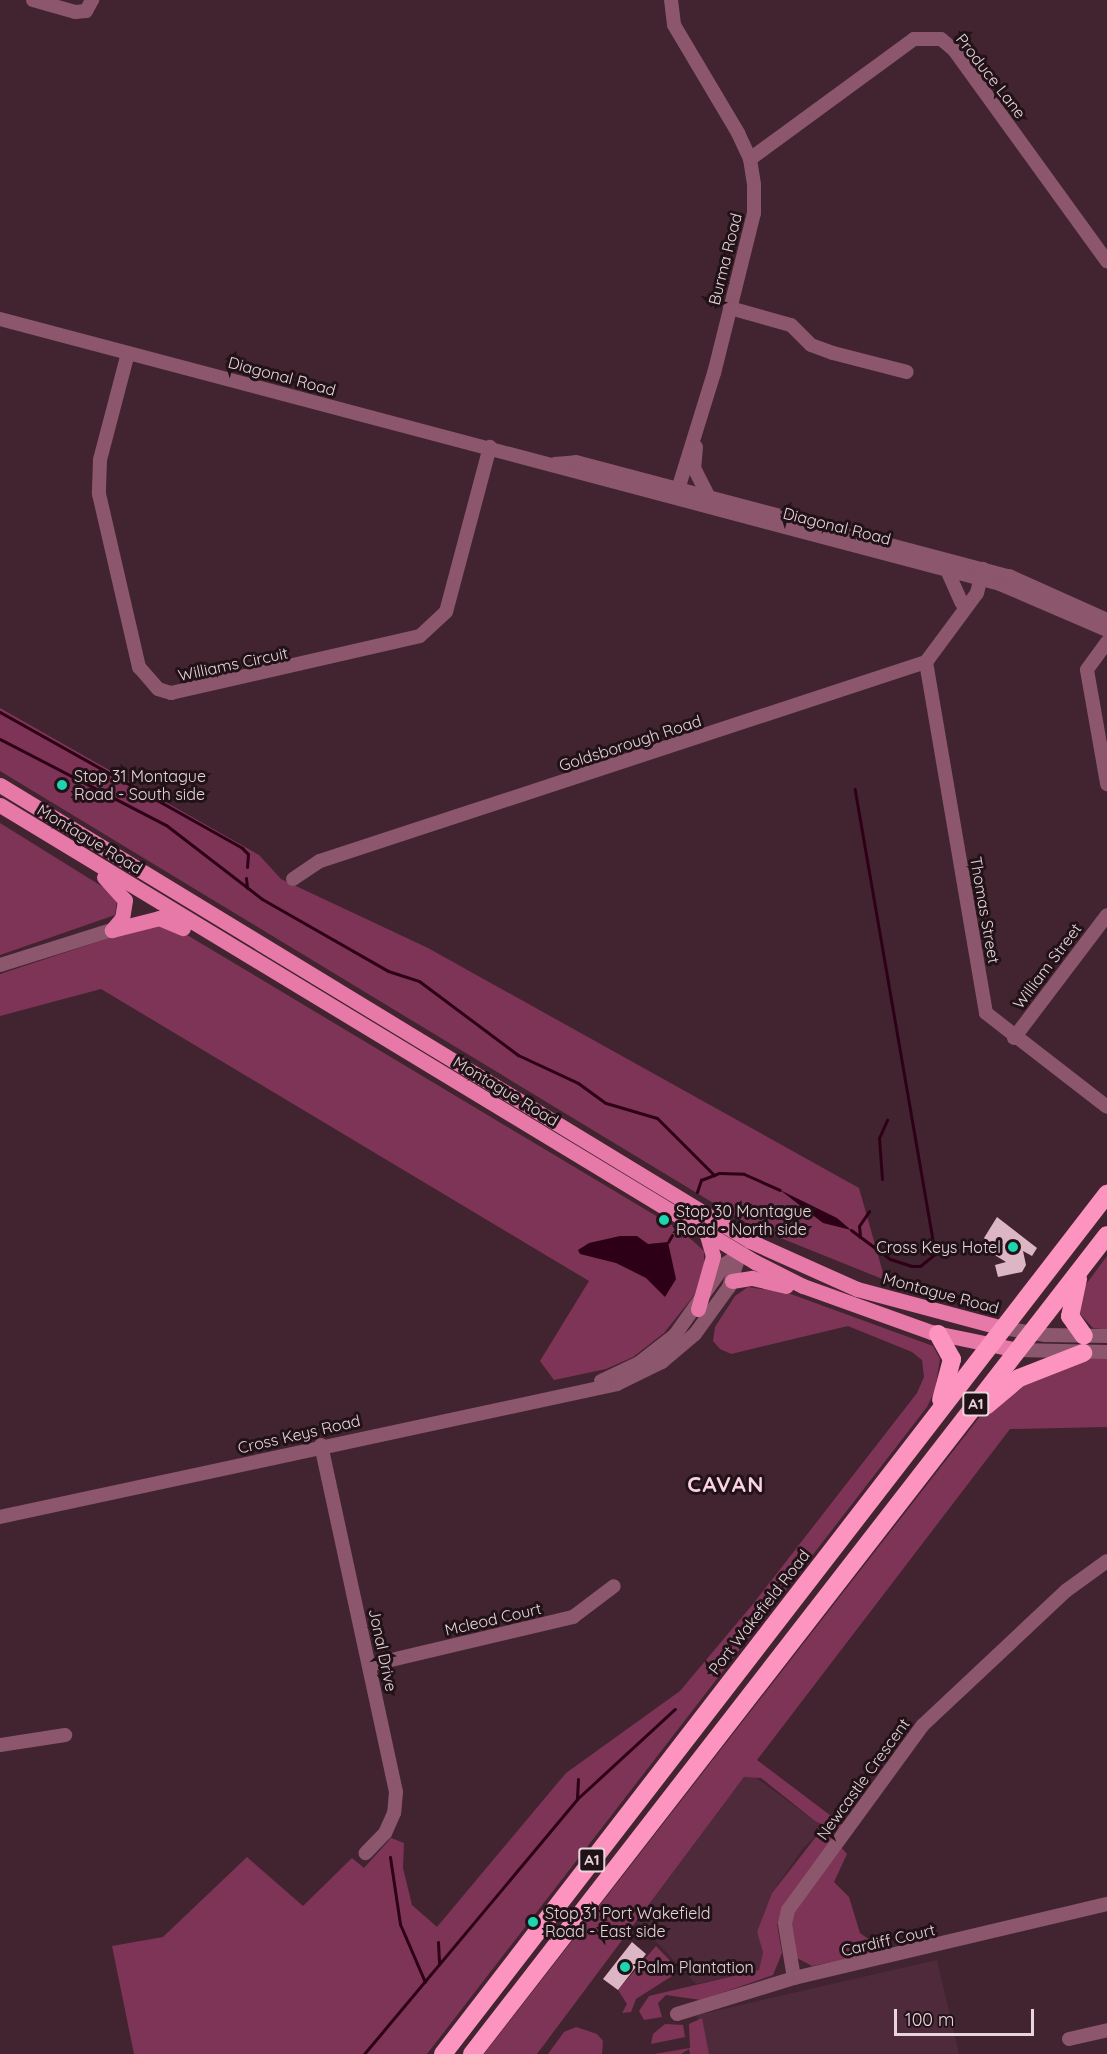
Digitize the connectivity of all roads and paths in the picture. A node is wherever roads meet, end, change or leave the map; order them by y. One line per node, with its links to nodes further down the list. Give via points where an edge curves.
1 (33, 0): 3 (street)
2 (671, 0): 4 (street, Burma Road, via 674,25 685,50)
3 (89, 5)
4 (750, 159): 5 (street, Produce Lane, via 914,39 941,39 954,50); 6 (street, Burma Road, via 754,213)
5 (1107, 261)
6 (730, 308): 9 (street, via 791,325 811,345 833,354); 10 (street, Burma Road)
7 (0, 319): 8 (street, Diagonal Road)
8 (128, 353): 11 (street, Diagonal Road); 11 (street, Williams Circuit, via 100,460 99,494 139,667 158,689 171,693 420,636 446,612)
9 (907, 372)
10 (696, 436): 13 (street); 14 (street, via 694,468)
11 (490, 447): 12 (street, Diagonal Road)
12 (555, 464): 13 (street, Diagonal Road, via 576,462); 14 (street, Diagonal Road, via 573,475)
13 (678, 489): 14 (street)
14 (704, 502): 15 (street, Diagonal Road); 16 (street, Diagonal Road)
15 (947, 570): 16 (street, Diagonal Road); 17 (street)
16 (977, 573): 17 (street); 18 (street, Diagonal Road, via 1058,596); 19 (street, Diagonal Road)
17 (961, 609): 21 (street)
18 (1107, 620)
19 (1107, 630)
20 (1107, 642): 22 (street, via 1088,670)
21 (926, 662): 26 (street, Goldsborough Road, via 320,861); 31 (street, Thomas Street, via 986,1012)
22 (1107, 784)
23 (0, 785): 33 (main road, Montague Road)
24 (0, 805): 25 (main road, Montague Road)
25 (76, 852): 28 (main road, via 125,900 122,918); 29 (main road, Montague Road)
26 (293, 879)
27 (1107, 915): 31 (street, William Street)
28 (112, 930): 29 (main road, via 164,918); 30 (street)
29 (251, 958): 36 (main road, Montague Road)
30 (0, 965)
31 (1014, 1038): 32 (street, Thomas Street)
32 (1107, 1107)
33 (663, 1188): 37 (main road, via 734,1241); 38 (main road, Montague Road)
34 (1107, 1194): 43 (highway, Port Wakefield Road / A1)
35 (1107, 1234): 39 (highway, A1)
36 (707, 1235): 37 (main road, Montague Road); 42 (main road, via 713,1256)
37 (740, 1254): 38 (main road); 40 (street, Cross Keys Road); 41 (main road, Montague Road, via 803,1286); 42 (street, Cross Keys Road, via 725,1264)
38 (796, 1264): 43 (main road, Montague Road, via 903,1305)
39 (1081, 1268): 45 (highway, A1); 47 (highway, via 1070,1316)
40 (732, 1281): 41 (main road, via 764,1279 828,1303); 51 (street, Cross Keys Road, via 705,1323 668,1358 617,1384)
41 (866, 1308): 44 (main road, Montague Road)
42 (698, 1309): 51 (street, Cross Keys Road, via 650,1356)
43 (1003, 1328): 45 (street); 48 (highway, Port Wakefield Road / A1)
44 (938, 1334): 48 (main road, Montague Road); 52 (highway, via 952,1359)
45 (1030, 1334): 47 (street); 49 (highway, A1)
46 (1107, 1336): 47 (street)
47 (1083, 1345): 49 (street); 50 (street); 54 (highway, via 1007,1386)
48 (989, 1346): 49 (main road, Montague Road); 52 (highway, Port Wakefield Road / A1)
49 (1018, 1350): 54 (highway, A1)
50 (1107, 1352)
51 (588, 1387): 53 (street, Cross Keys Road)
52 (935, 1416): 69 (highway, Port Wakefield Road / A1)
53 (321, 1445): 55 (street, Cross Keys Road); 60 (street, Jonal Drive)
54 (934, 1459): 70 (highway, A1)
55 (18, 1516): 56 (street, Cross Keys Road); 57 (street, Cross Keys Road)
56 (0, 1517)
57 (0, 1523)
58 (1107, 1561): 65 (street, Newcastle Crescent, via 1068,1590 923,1725 788,1910 785,1924)
59 (614, 1586): 60 (street, Mcleod Court, via 573,1617)
60 (370, 1665): 63 (street, Jonal Drive, via 396,1792 394,1813 385,1833)
61 (65, 1735): 62 (street)
62 (0, 1745)
63 (366, 1853)
64 (1107, 1904): 65 (street, Cardiff Court)
65 (794, 1978): 66 (street, Cardiff Court)
66 (677, 2014)
67 (1107, 2030): 68 (street)
68 (1069, 2039)
69 (443, 2054)
70 (472, 2054)

